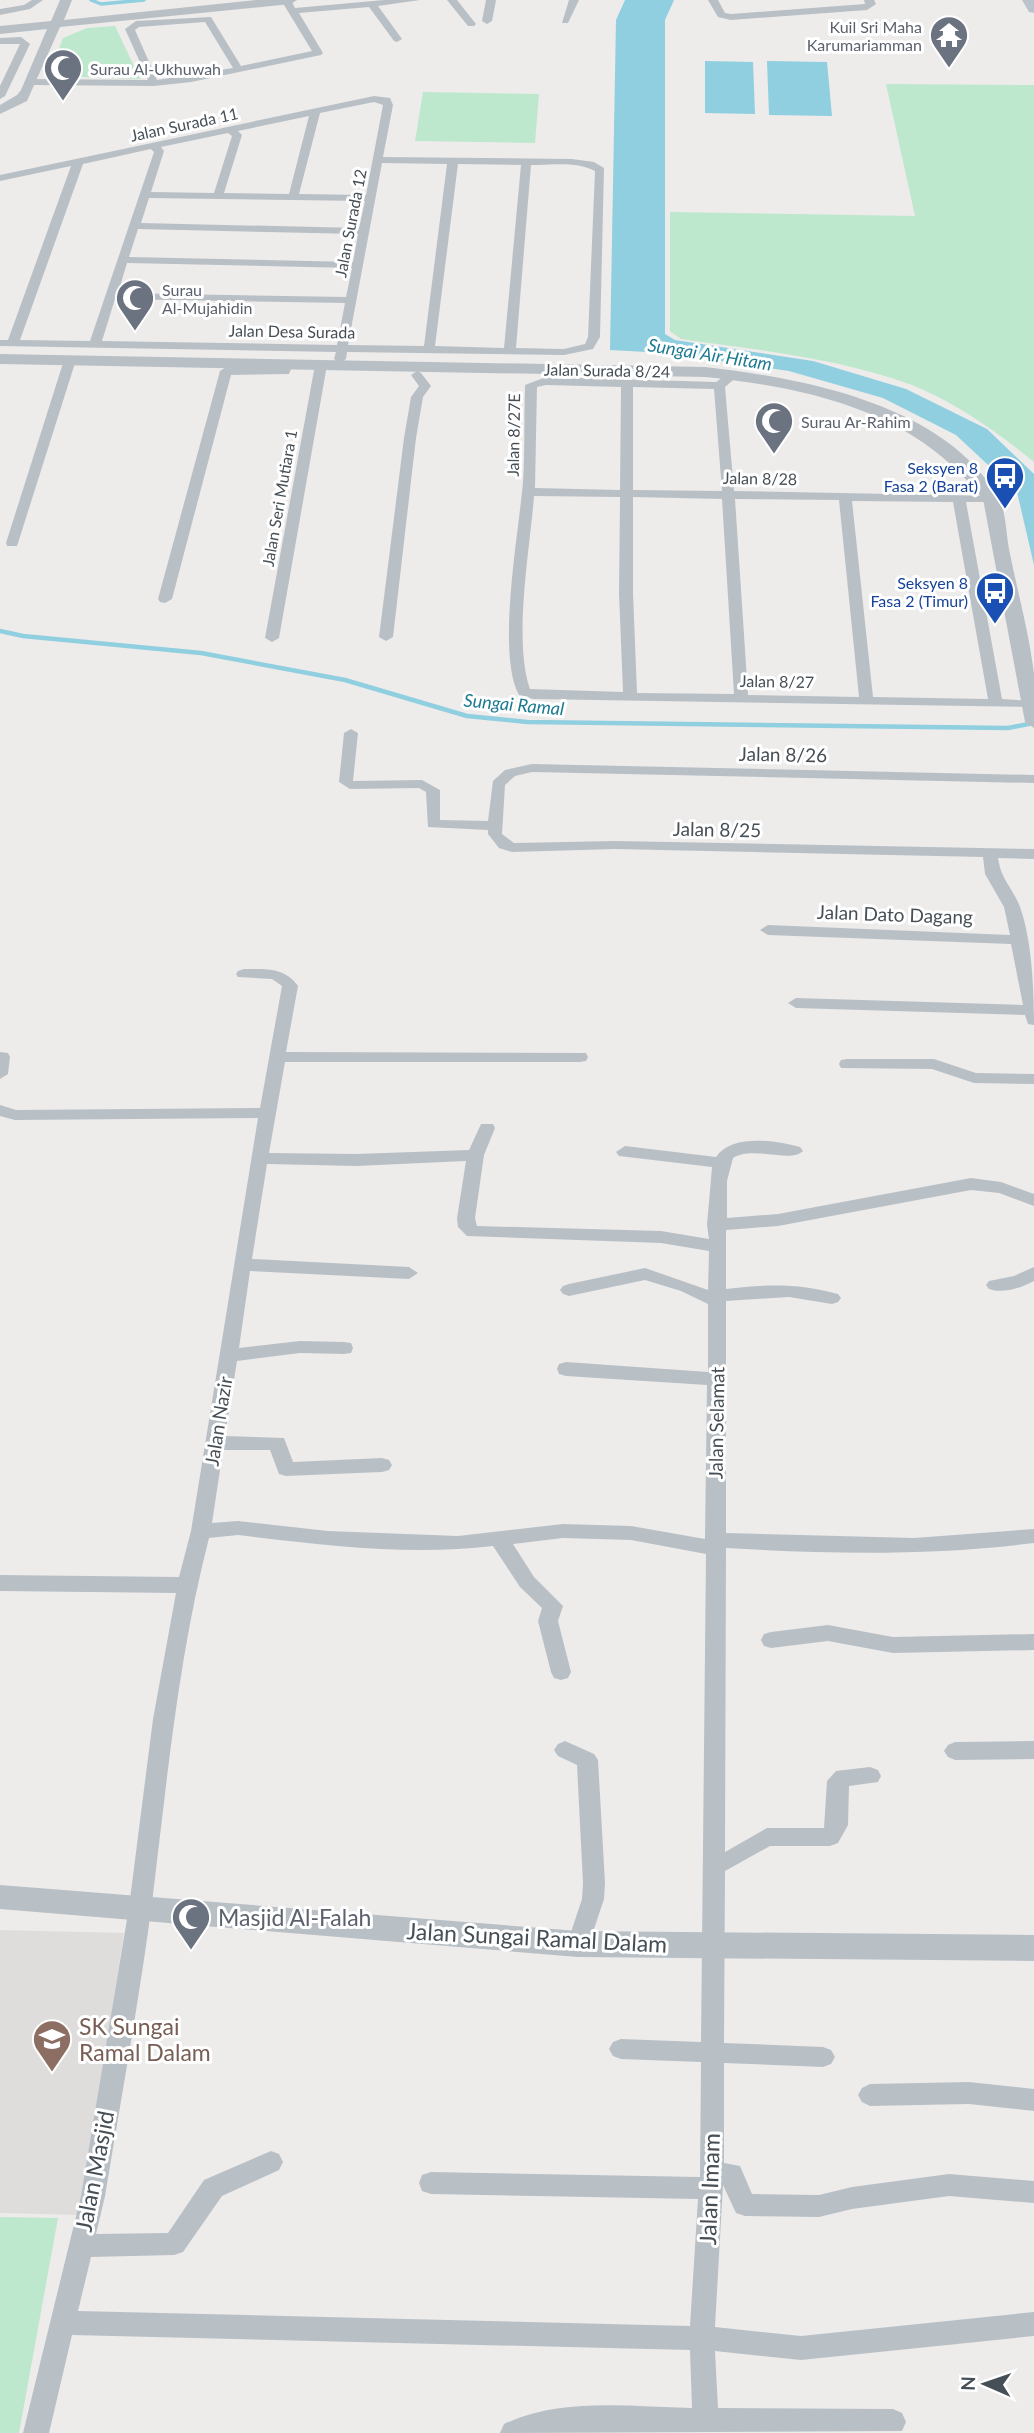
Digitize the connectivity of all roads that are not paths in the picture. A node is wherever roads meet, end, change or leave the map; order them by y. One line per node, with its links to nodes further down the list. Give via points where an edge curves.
1 (38, 0): 19 (street)
2 (66, 0): 13 (street); 15 (street); 19 (street, via 45,14)
3 (219, 0): 13 (street)
4 (415, 0): 12 (street)
5 (452, 0): 18 (street)
6 (491, 0): 17 (street)
7 (573, 0): 16 (street)
8 (713, 0): 14 (street, via 721,15 731,17)
9 (791, 0): 14 (street)
10 (869, 0): 14 (street, via 867,7)
11 (290, 4): 12 (street); 13 (street); 22 (street, via 318,53)
12 (372, 4): 21 (street)
13 (117, 13): 15 (street); 20 (street)
14 (798, 13)
15 (58, 20): 19 (street); 20 (street)
16 (565, 20)
17 (487, 21)
18 (471, 24)
19 (1, 26): 20 (street, via 37,30); 25 (street, via 25,44)
20 (51, 38): 23 (street)
21 (397, 39)
22 (238, 68): 24 (street); 24 (street, via 211,21 136,24 130,29)
23 (31, 82): 24 (street); 27 (street, via 22,99)
24 (154, 83)
25 (0, 96)
26 (374, 99): 28 (street, Jalan Surada 11); 31 (street, Jalan Surada 12, via 388,102)
27 (0, 110)
28 (315, 112): 29 (street, Jalan Surada 11); 38 (street)
29 (231, 130): 30 (street, Jalan Surada 11); 37 (street, via 237,135)
30 (153, 146): 33 (street, Jalan Surada 11); 36 (street, via 159,151)
31 (377, 160): 32 (street); 39 (street, Jalan Surada 12)
32 (453, 161): 34 (street); 50 (street)
33 (78, 162): 35 (street, Jalan Surada 11); 46 (street)
34 (526, 162): 51 (street); 51 (street, Jalan Desa Surada, via 581,162 600,170 594,337 583,350)
35 (0, 178)
36 (145, 195): 37 (street); 40 (street)
37 (218, 196): 38 (street)
38 (293, 197): 39 (street)
39 (370, 198): 41 (street, Jalan Surada 12)
40 (134, 226): 41 (street); 42 (street)
41 (364, 231): 43 (street, Jalan Surada 12)
42 (123, 260): 43 (street); 44 (street)
43 (358, 265): 45 (street, Jalan Surada 12)
44 (111, 296): 45 (street); 47 (street)
45 (351, 300): 49 (street, Jalan Surada 12)
46 (6, 343): 47 (street, Jalan Desa Surada)
47 (95, 344): 48 (street, Jalan Desa Surada)
48 (213, 346): 49 (street, Jalan Desa Surada); 54 (street)
49 (342, 347): 50 (street, Jalan Desa Surada); 57 (street, Jalan Surada 12)
50 (429, 349): 51 (street, Jalan Desa Surada)
51 (510, 351)
52 (0, 359): 53 (street, Jalan Surada 8/24)
53 (70, 360): 54 (street, Jalan Surada 8/24); 68 (street)
54 (208, 363): 55 (street, Jalan Surada 8/24)
55 (287, 364): 56 (street, Jalan Surada 8/24); 69 (street, via 285,372 226,371)
56 (321, 365): 57 (street, Jalan Surada 8/24); 70 (street, Jalan Seri Mutiara 1)
57 (339, 365): 58 (street, Jalan Surada 8/24)
58 (417, 371): 59 (street, Jalan Surada 8/24); 71 (street, via 425,386 411,390)
59 (734, 374): 61 (street); 67 (street, Jalan Surada 8/24, via 832,395 880,413 954,457)
60 (627, 383): 61 (street, Jalan 8/27E); 62 (street, Jalan 8/27E, via 531,385); 63 (street)
61 (719, 386): 64 (street)
62 (529, 492): 63 (street, Jalan 8/28); 72 (street, Jalan 8/27E, via 519,592 517,677)
63 (627, 493): 64 (street, Jalan 8/28); 73 (street)
64 (731, 495): 65 (street, Jalan 8/28); 74 (street)
65 (845, 497): 66 (street, Jalan 8/28); 75 (street)
66 (959, 498): 67 (street, Jalan 8/28); 76 (street)
67 (991, 499): 77 (street, Jalan Surada 8/24)
68 (12, 543)
69 (165, 599)
70 (272, 638)
71 (386, 638)
72 (524, 692): 73 (street, Jalan 8/27)
73 (630, 697): 74 (street, Jalan 8/27)
74 (741, 698): 75 (street, Jalan 8/27)
75 (866, 700): 76 (street, Jalan 8/27)
76 (996, 703): 77 (street, Jalan 8/27)
77 (1032, 712)
78 (351, 733): 80 (street, via 349,785 422,784 433,790 433,824)
79 (1034, 779): 80 (street, Jalan 8/26, via 532,768 510,773 498,784)
80 (494, 826): 81 (street, Jalan 8/25, via 505,845 524,849 615,845)
81 (990, 853): 82 (street, Jalan 8/25); 84 (street, via 993,874 1011,906)
82 (1034, 853)
83 (768, 930): 84 (street, Jalan Dato Dagang)
84 (1020, 940): 87 (street)
85 (244, 974): 88 (street, Jalan Nazir, via 281,976 290,986)
86 (796, 1003): 87 (street)
87 (1033, 1015)
88 (277, 1057): 89 (street); 93 (street, Jalan Nazir)
89 (580, 1057)
90 (847, 1064): 91 (street, via 934,1064 974,1077)
91 (1034, 1079)
92 (0, 1110): 93 (street, via 15,1115)
93 (266, 1113): 98 (street, Jalan Nazir)
94 (487, 1128): 97 (street)
95 (794, 1151): 99 (street, via 739,1149 727,1153)
96 (625, 1152): 99 (street)
97 (475, 1155): 98 (street); 102 (street, via 466,1218 473,1232 662,1237)
98 (259, 1158): 103 (street, Jalan Nazir)
99 (722, 1163): 101 (street, Jalan Selamat)
100 (1034, 1200): 101 (street, via 1001,1188 971,1184 778,1220)
101 (716, 1225): 102 (street, Jalan Selamat)
102 (717, 1246): 108 (street, Jalan Selamat)
103 (242, 1265): 104 (street); 111 (street, Jalan Nazir)
104 (409, 1273)
105 (1034, 1273): 106 (street, via 1018,1282)
106 (995, 1285)
107 (569, 1290): 108 (street, via 645,1274)
108 (717, 1298): 109 (street, via 777,1289 809,1290); 113 (street, Jalan Selamat)
109 (832, 1298)
110 (344, 1348): 111 (street, via 300,1346)
111 (228, 1356): 114 (street, Jalan Nazir)
112 (566, 1369): 113 (street)
113 (716, 1379): 119 (street, Jalan Selamat)
114 (214, 1443): 115 (street, via 277,1443 286,1469); 116 (street, Jalan Nazir)
115 (382, 1465)
116 (201, 1531): 118 (street, via 238,1528 328,1538 458,1543); 121 (street, Jalan Nazir)
117 (1034, 1536): 119 (street, via 988,1543 842,1548)
118 (498, 1538): 119 (street, via 562,1531 631,1533); 124 (street, via 527,1582 554,1606 548,1620)
119 (714, 1544): 129 (street, Jalan Selamat)
120 (0, 1583): 121 (street)
121 (187, 1585): 131 (street, Jalan Nazir, via 163,1719)
122 (771, 1640): 123 (street, via 828,1633 893,1645)
123 (1034, 1642)
124 (561, 1672)
125 (1034, 1749): 127 (street)
126 (565, 1750): 132 (street, via 587,1760 594,1883)
127 (955, 1751)
128 (870, 1776): 129 (street, via 844,1777 838,1782 837,1825 830,1837 767,1837)
129 (714, 1866): 133 (street, Jalan Selamat)
130 (0, 1897): 131 (street, Jalan Sungai Ramal Dalam)
131 (140, 1907): 132 (street, Jalan Sungai Ramal Dalam); 144 (street, Jalan Masjid, via 93,2196)
132 (578, 1944): 133 (street, Jalan Sungai Ramal Dalam)
133 (714, 1944): 134 (street, Jalan Sungai Ramal Dalam); 136 (street, Jalan Imam)
134 (1034, 1948)
135 (621, 2049): 136 (street)
136 (712, 2053): 137 (street); 141 (street, Jalan Imam)
137 (823, 2057)
138 (870, 2095): 139 (street, via 969,2093)
139 (1034, 2100)
140 (271, 2162): 144 (street, via 214,2188 174,2244)
141 (711, 2181): 142 (street); 143 (street, via 732,2174 745,2205 819,2206 949,2185); 147 (street, Jalan Imam)
142 (431, 2183)
143 (1034, 2192)
144 (79, 2246): 145 (street, Jalan Masjid)
145 (61, 2323): 147 (street); 150 (street, Jalan Masjid)
146 (1034, 2324): 147 (street, via 801,2348)
147 (702, 2338): 149 (street, Jalan Imam)
148 (894, 2422): 149 (street)
149 (706, 2426): 151 (street, via 547,2422)
150 (41, 2431)
151 (513, 2433)

